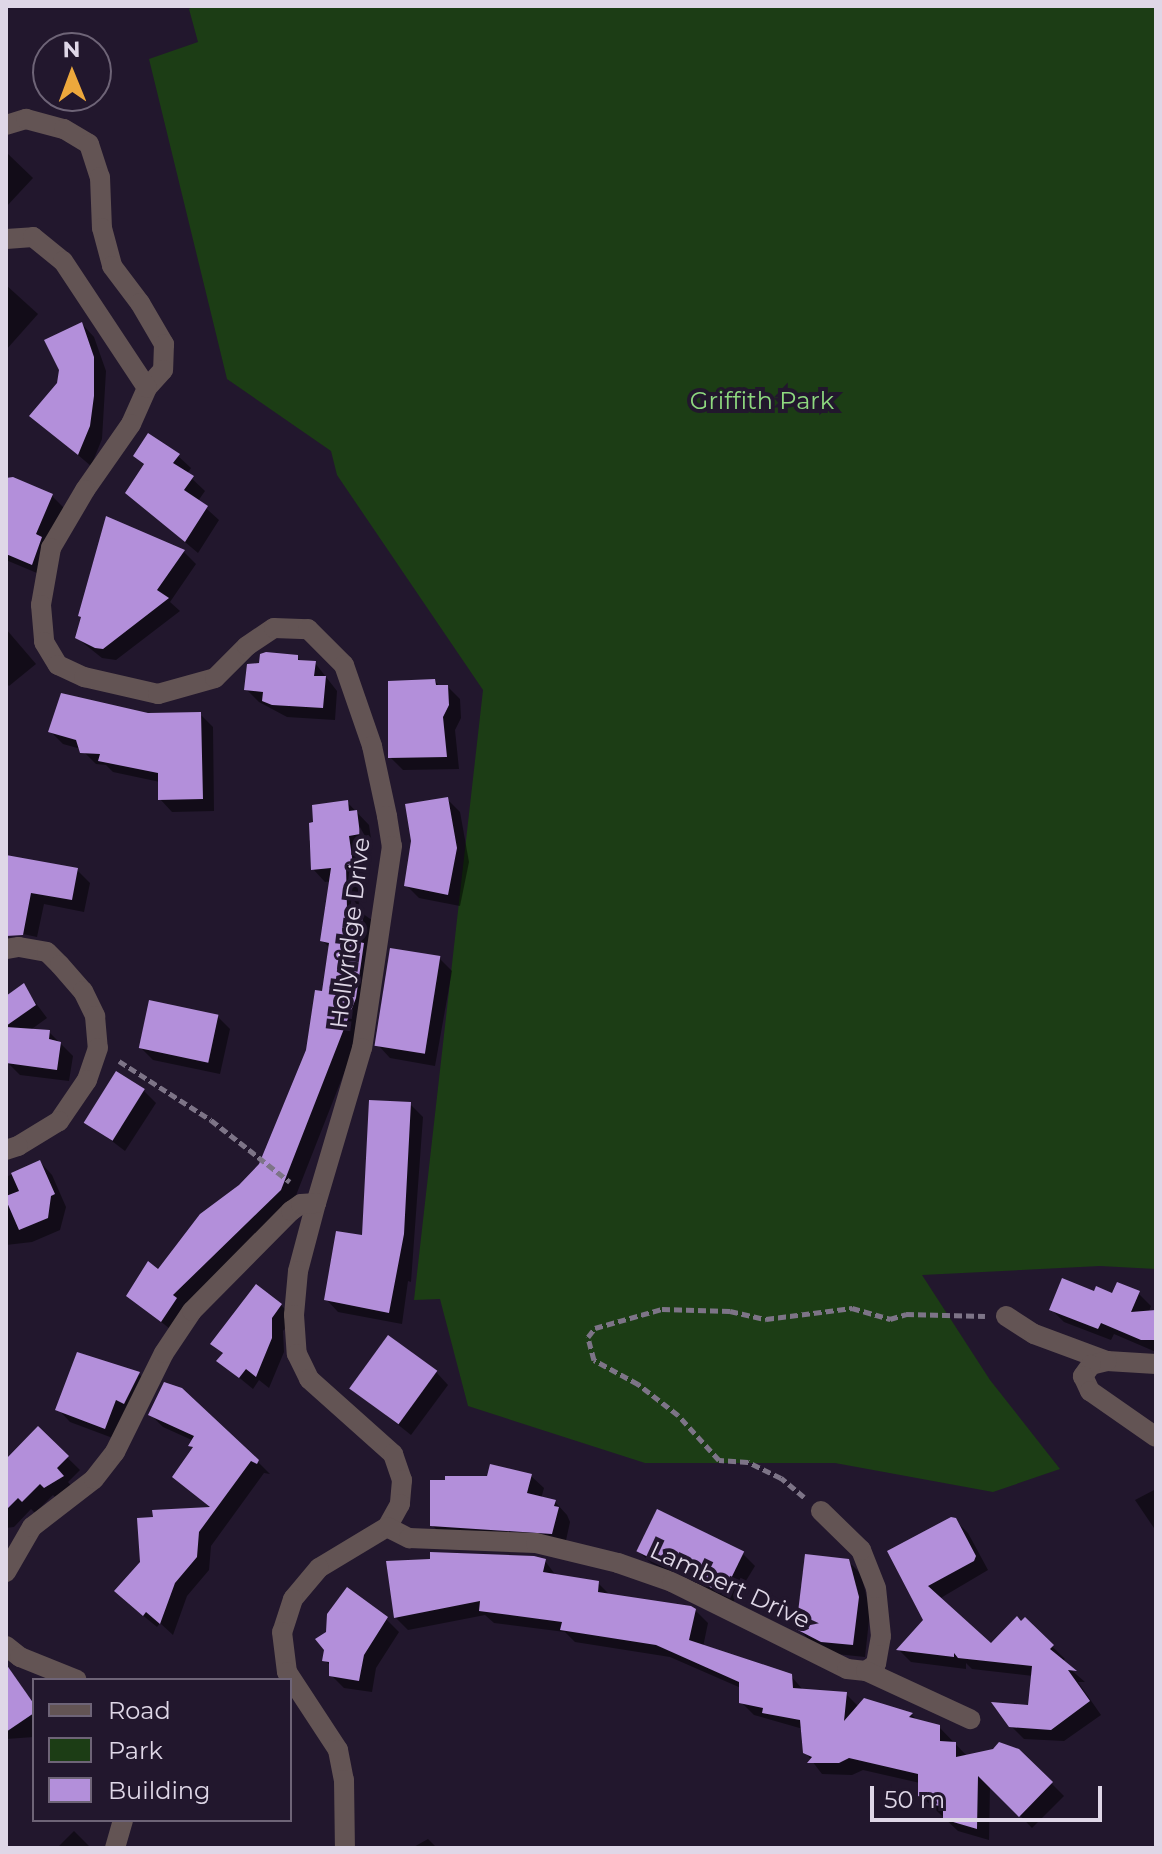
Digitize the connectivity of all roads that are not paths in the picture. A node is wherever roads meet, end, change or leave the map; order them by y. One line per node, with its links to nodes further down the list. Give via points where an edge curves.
1 (6, 125): 3 (street, Hollyridge Drive, via 26,119 64,129 89,144 100,177 102,228 112,266 164,344 163,370)
2 (6, 239): 3 (street, via 33,237 63,261)
3 (147, 388): 6 (street, Hollyridge Drive, via 131,424 51,548 41,605 44,642 58,665 84,677 158,694 215,678 274,628 308,629 344,665 372,746 392,846 362,1048)
4 (6, 949): 5 (street, via 47,952 60,965 83,991 95,1016 98,1048 87,1080 59,1121)
5 (6, 1150)
6 (316, 1203): 12 (street, Hollyridge Drive, via 298,1271 297,1354 309,1379 393,1454 402,1480 400,1504); 13 (street, via 291,1211 192,1311 164,1353 115,1452 94,1479 32,1527)
7 (1006, 1316): 8 (street, via 1034,1334)
8 (1107, 1361): 9 (street); 10 (street, via 1091,1365 1083,1376 1090,1391)
9 (1156, 1364)
10 (1156, 1437)
11 (821, 1511): 15 (street, via 861,1550 876,1588 881,1636 876,1664)
12 (387, 1527): 15 (street, Lambert Drive, via 409,1538 536,1543 618,1563 672,1582 847,1669); 17 (street, via 319,1568 293,1599 282,1632)
13 (6, 1572)
14 (6, 1646): 16 (street)
15 (866, 1671): 19 (street, Lambert Drive)
16 (72, 1678)
17 (291, 1678)
18 (292, 1680): 22 (street, via 338,1750)
19 (970, 1719)
20 (122, 1822): 21 (street)
21 (115, 1848)
22 (345, 1848)

